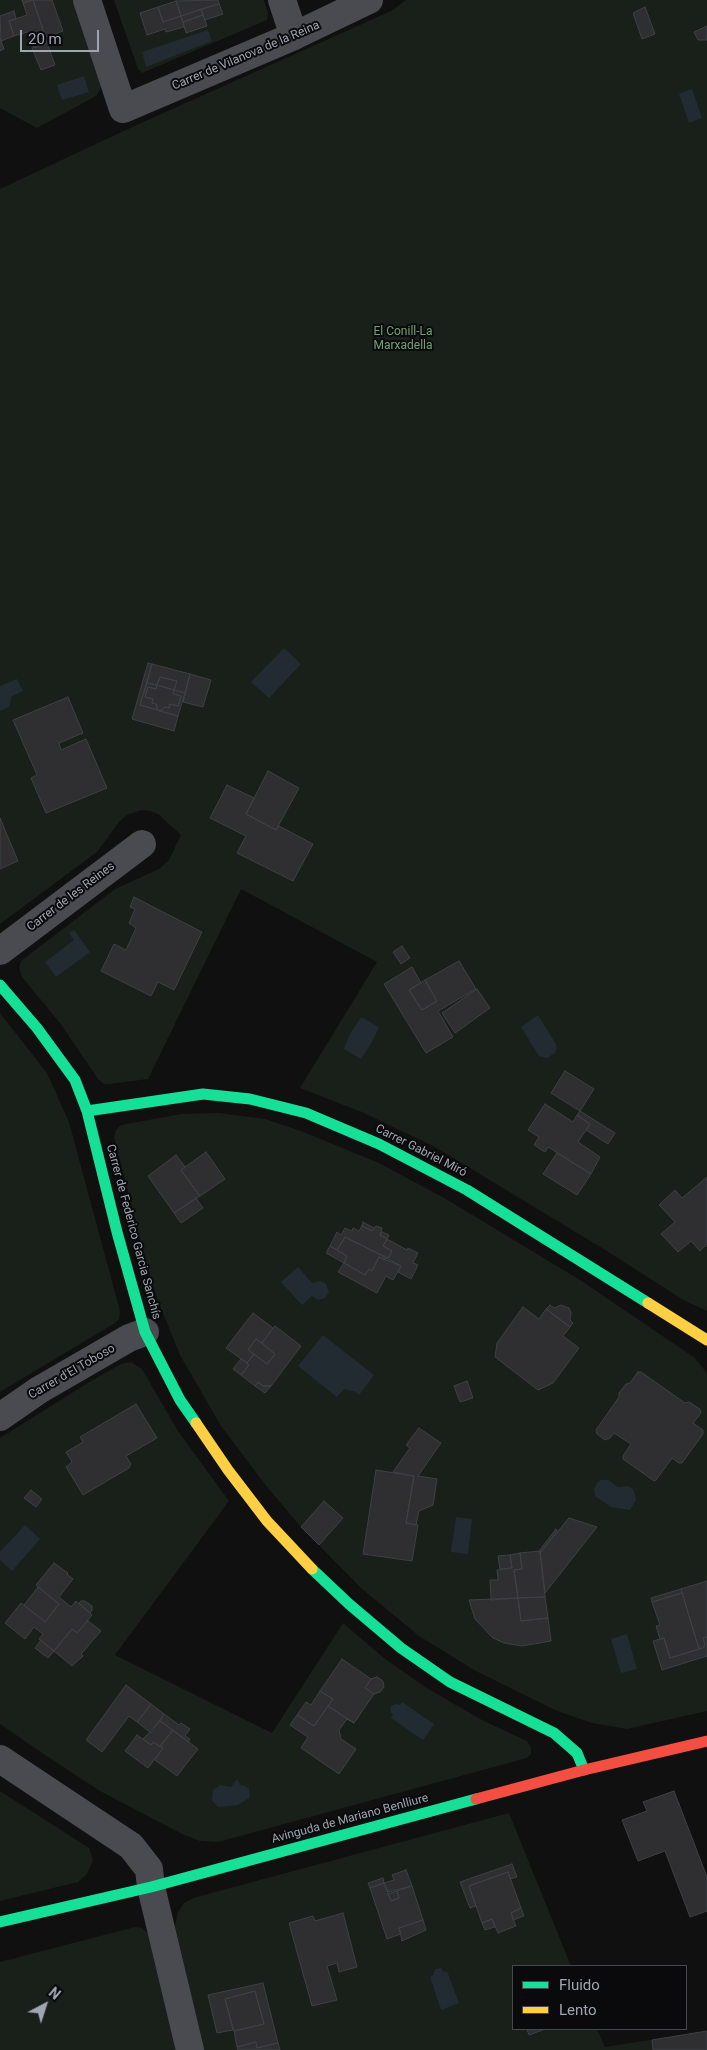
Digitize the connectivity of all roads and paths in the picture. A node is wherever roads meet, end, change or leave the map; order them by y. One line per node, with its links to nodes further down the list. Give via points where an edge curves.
1 (87, 0): 4 (street, Carrer de Vilanova de la Reina, via 122,109)
2 (282, 0): 4 (street)
3 (369, 0): 4 (street, Carrer de Vilanova de la Reina)
4 (294, 36)
5 (142, 844): 6 (street, Carrer de les Reines)
6 (0, 951)
7 (0, 985): 8 (street, Carrer de Federico Garcia Sanchís, via 37,1028 74,1080)
8 (87, 1111): 9 (street, Carrer de Federico Garcia Sanchís); 10 (street, Carrer Gabriel Miró, via 203,1094 250,1098 306,1113 379,1144 467,1190)
9 (145, 1332): 11 (street, Carrer d'El Toboso, via 47,1385); 14 (street, Carrer de Federico Garcia Sanchís, via 180,1400 228,1470 267,1521 310,1567 400,1648 450,1682 554,1733 577,1753)
10 (707, 1340)
11 (0, 1417)
12 (707, 1741): 14 (street, Avinguda de Mariano Benlliure)
13 (0, 1758): 15 (street, via 131,1846 149,1869)
14 (584, 1770): 15 (street, Avinguda de Mariano Benlliure)
15 (152, 1887): 16 (street, Avinguda de Mariano Benlliure); 17 (street)
16 (0, 1922)
17 (190, 2050)

